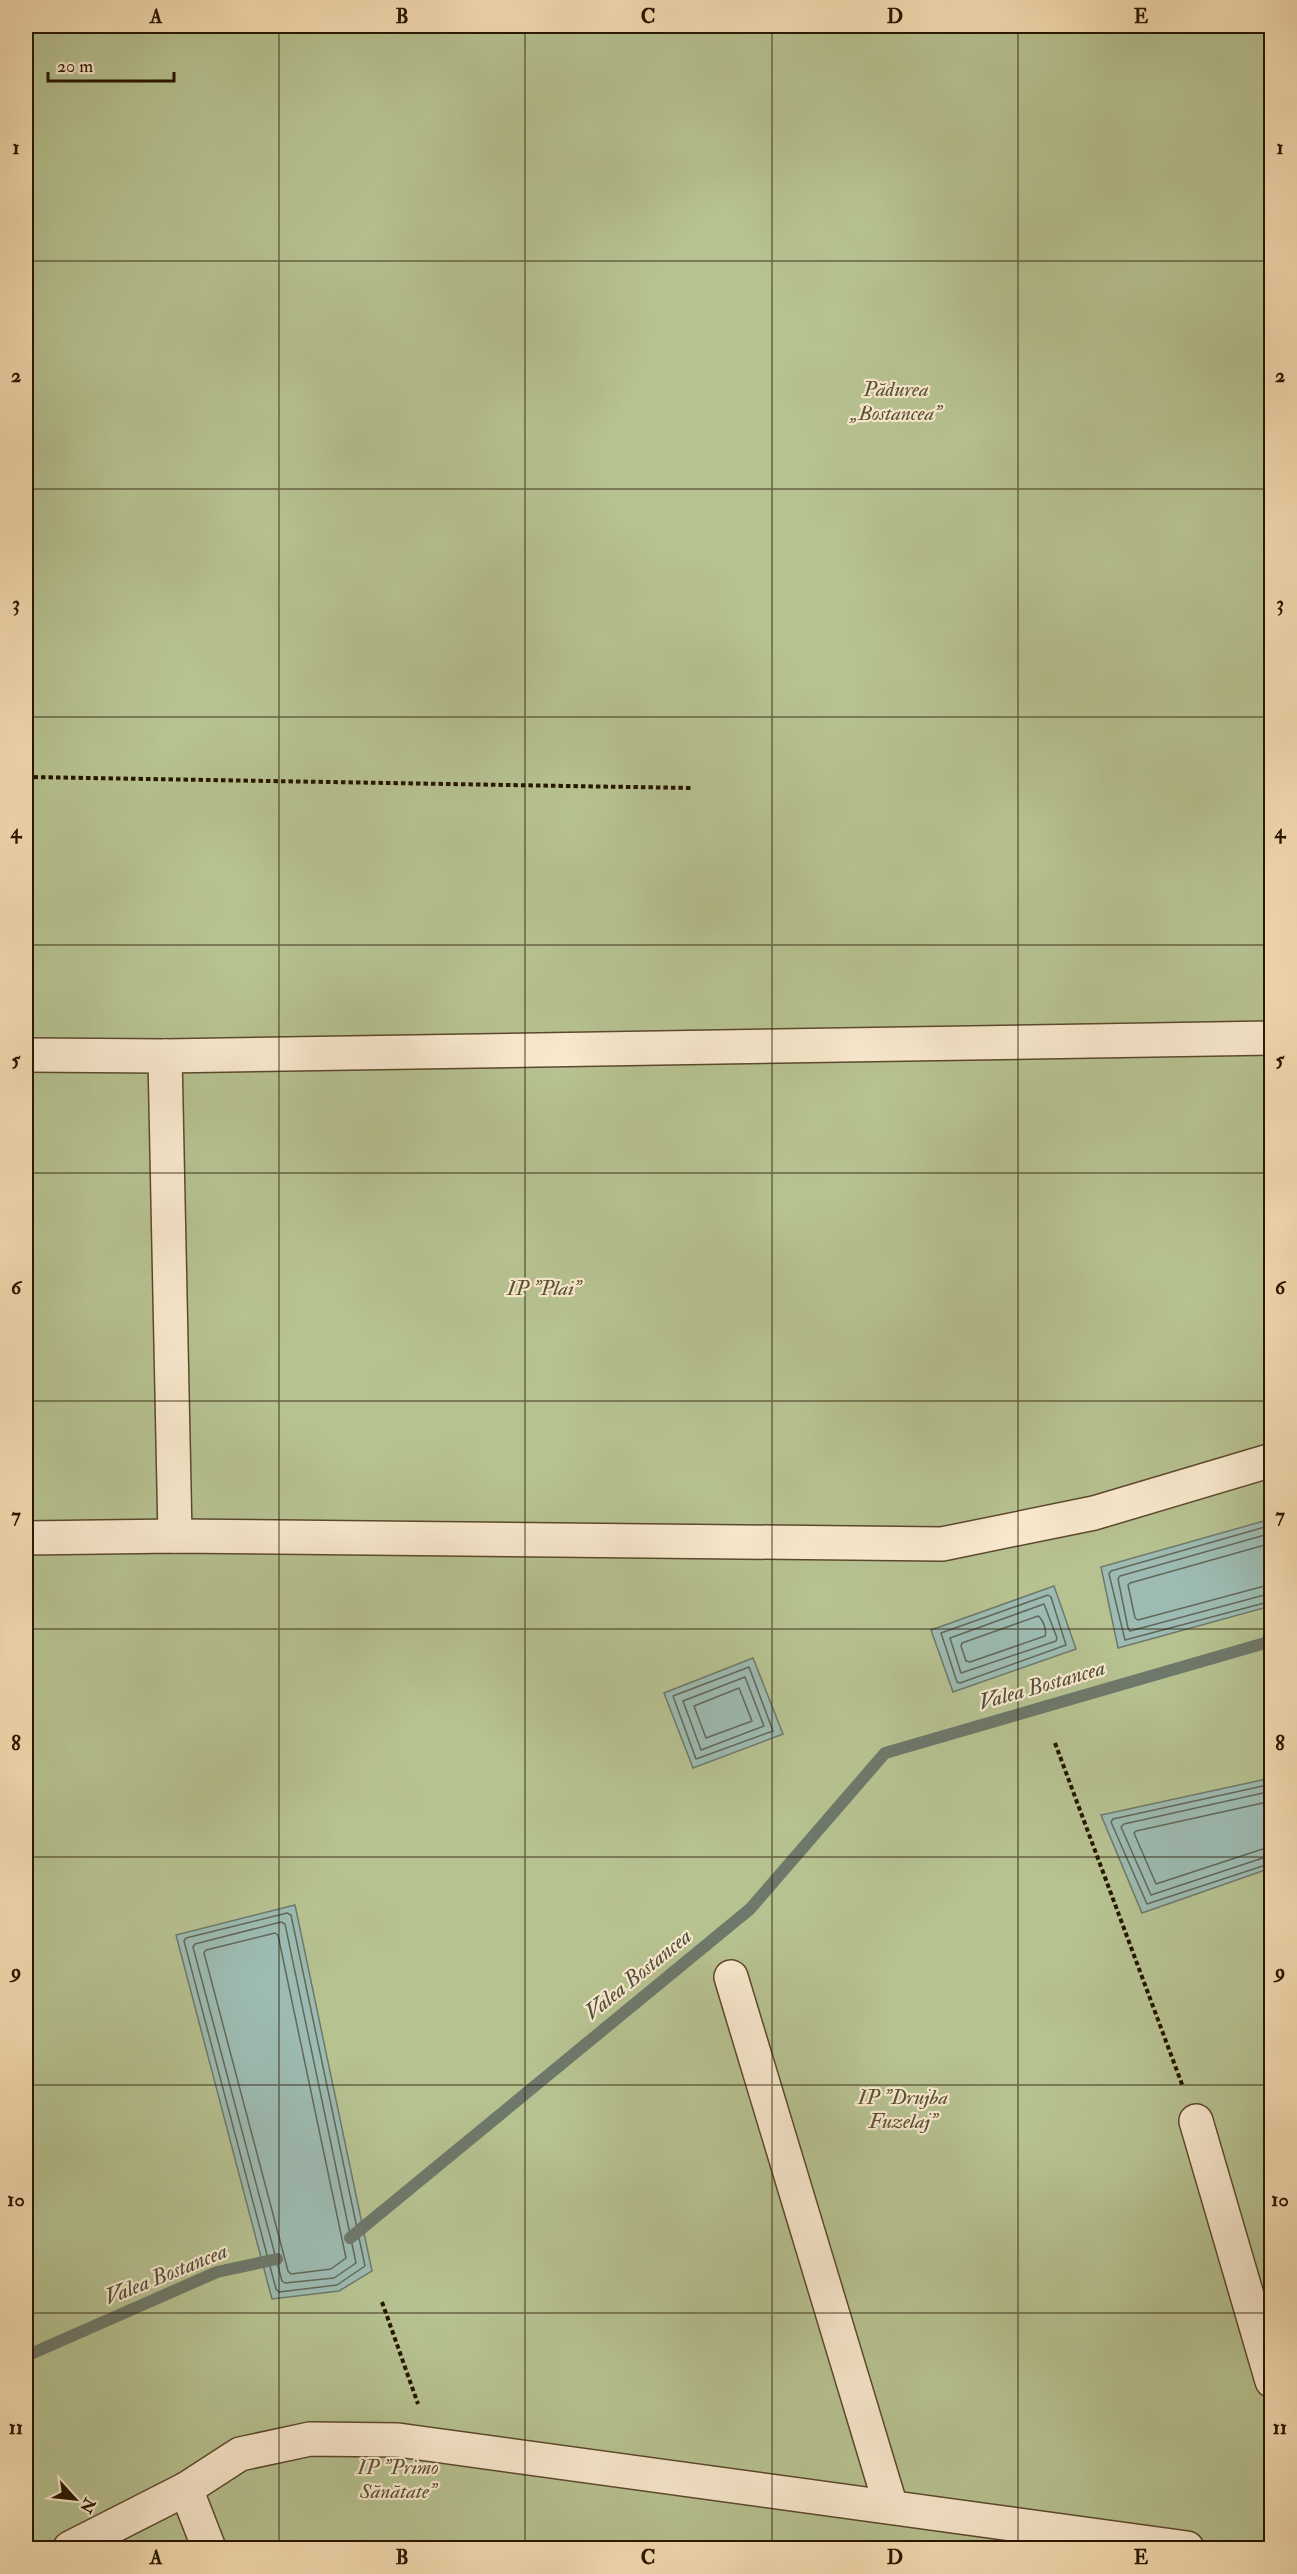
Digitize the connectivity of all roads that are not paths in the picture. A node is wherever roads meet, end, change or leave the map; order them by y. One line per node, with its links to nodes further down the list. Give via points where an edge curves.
1 (1272, 1038): 3 (street)
2 (26, 1055): 3 (street)
3 (165, 1056): 5 (street)
4 (1272, 1460): 5 (street, via 1094,1514 942,1544)
5 (175, 1536): 6 (street)
6 (26, 1538)
7 (731, 1977): 11 (street)
8 (1196, 2121): 9 (street)
9 (1272, 2381)
10 (186, 2489): 11 (street, via 240,2454 310,2439 398,2440); 12 (street); 13 (street)
11 (891, 2507): 14 (street)
12 (70, 2548)
13 (209, 2548)
14 (1187, 2548)

